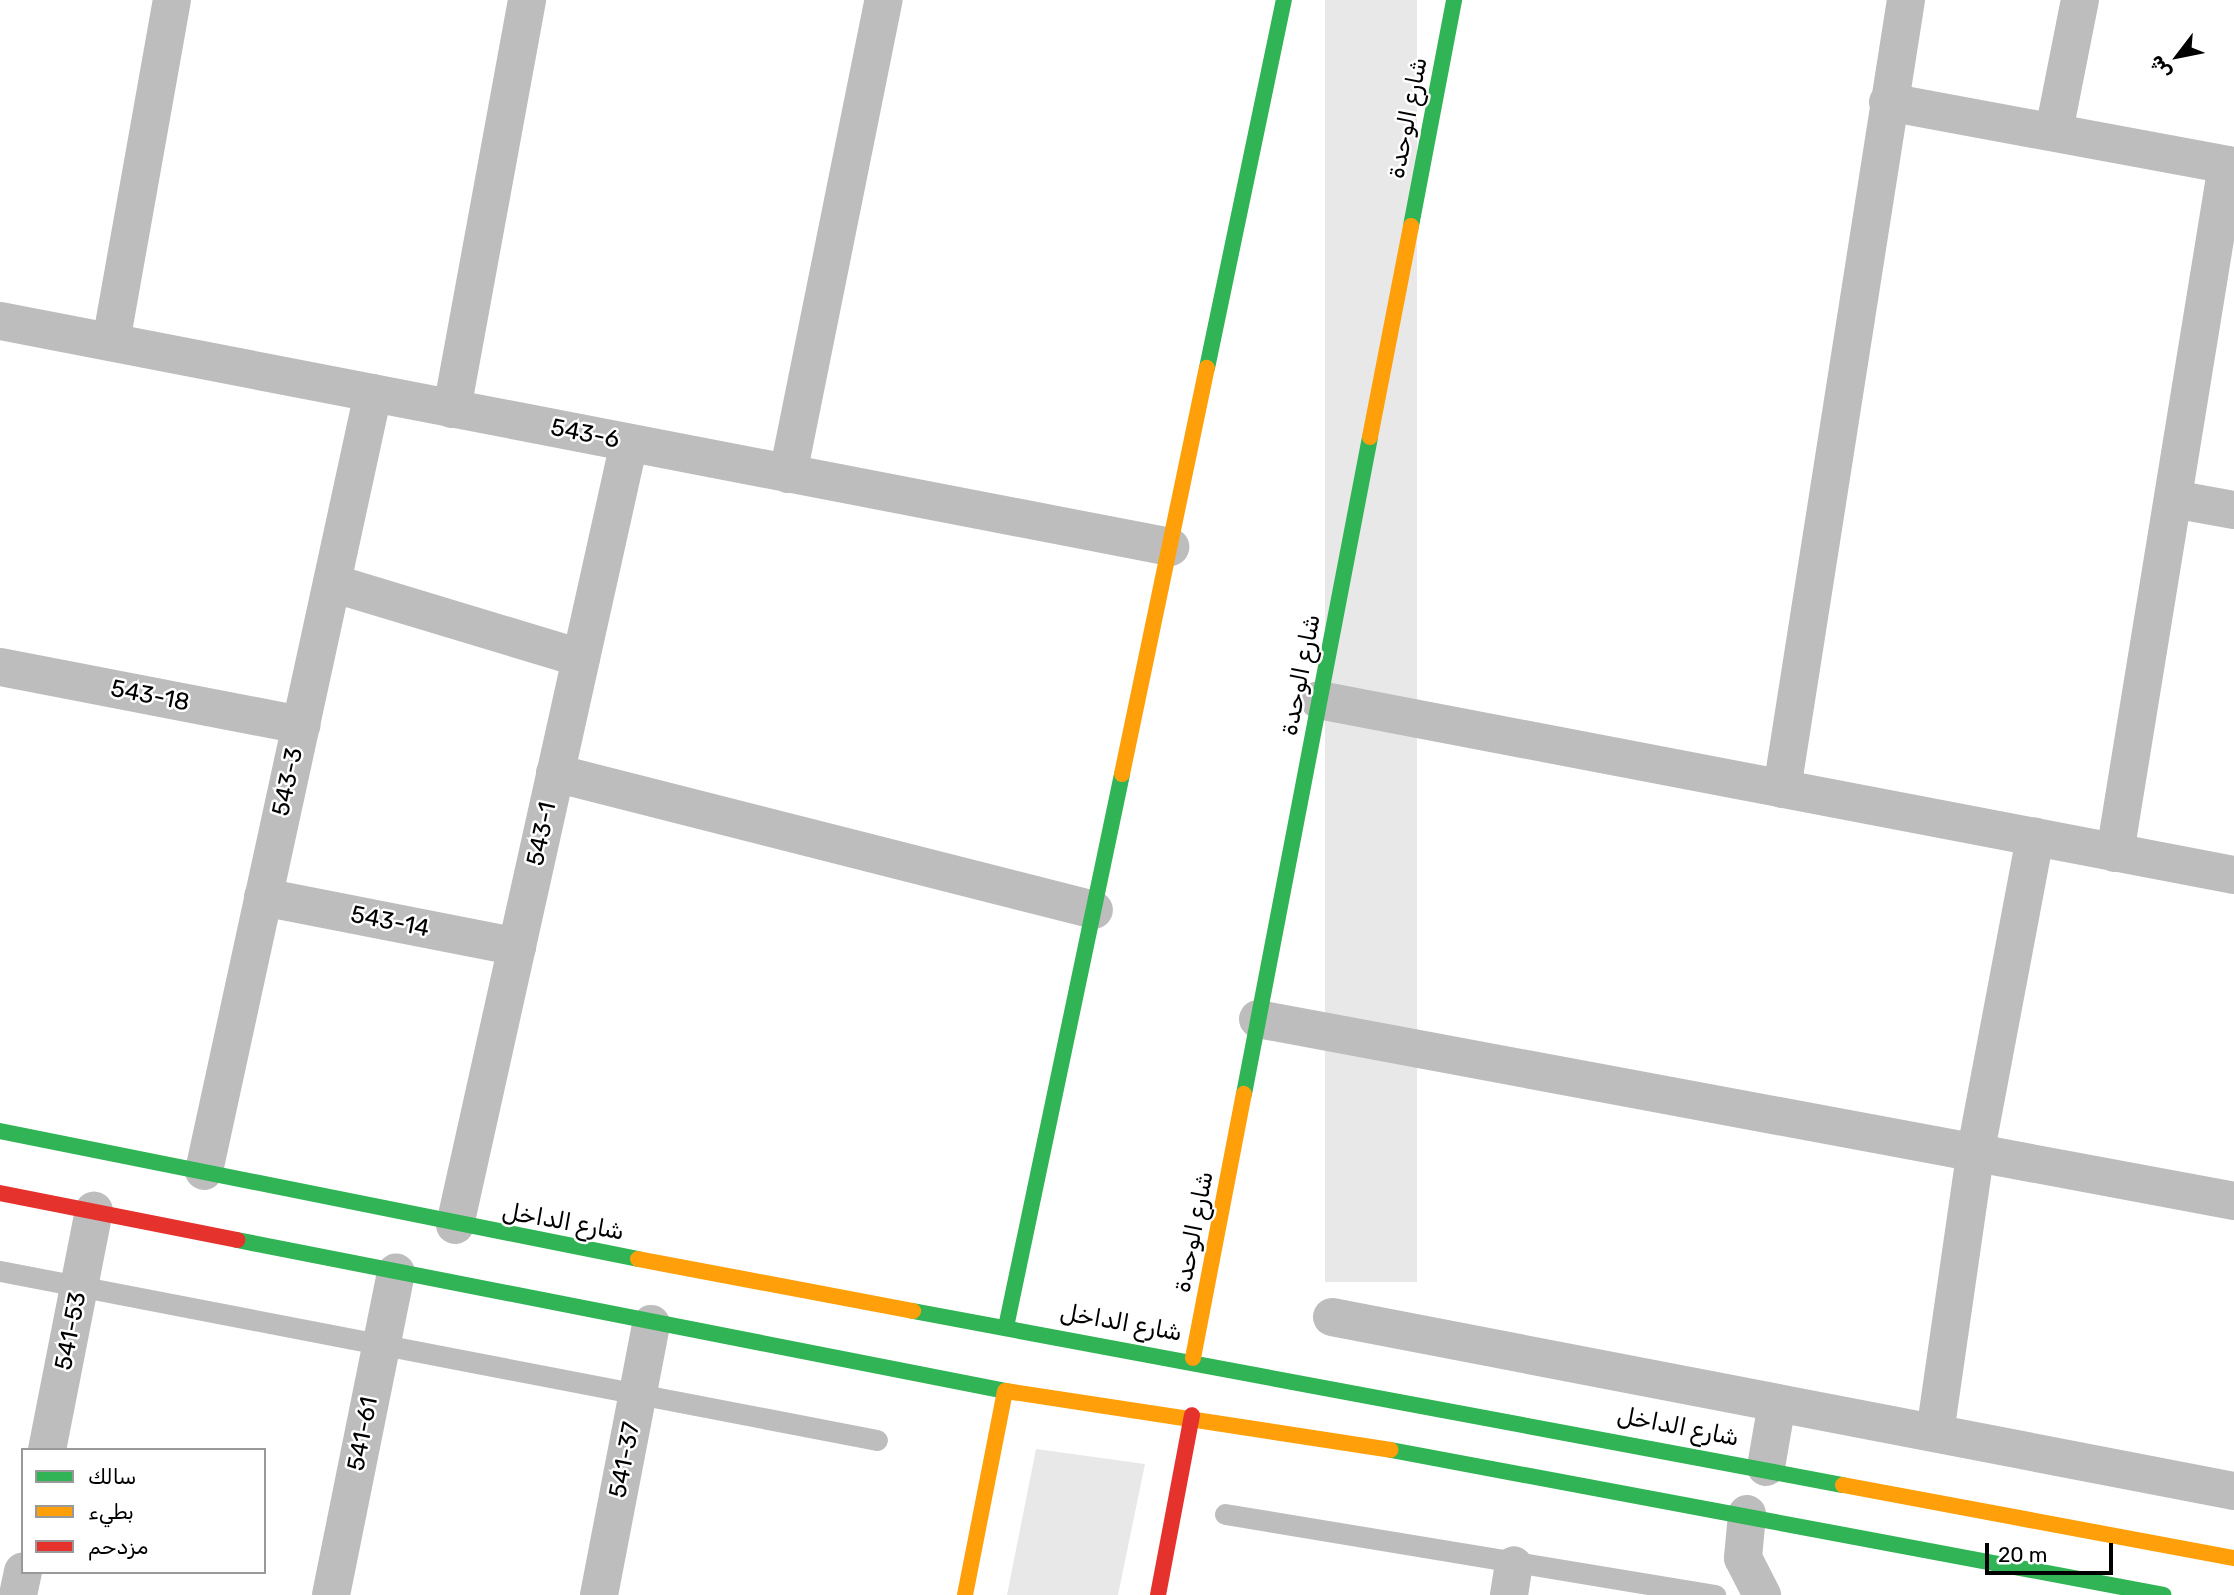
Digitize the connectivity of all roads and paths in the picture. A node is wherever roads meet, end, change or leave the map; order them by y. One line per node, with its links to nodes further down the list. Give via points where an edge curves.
1 (172, 0): 12 (street)
2 (527, 0): 14 (street)
3 (884, 0): 16 (street)
4 (1284, 0): 19 (main road)
5 (1454, 0): 23 (main road, شارع الوحدة)
6 (1906, 0): 8 (street)
7 (2080, 0): 9 (street)
8 (1888, 102): 9 (street); 26 (street)
9 (2054, 131): 10 (street)
10 (2231, 165): 17 (street)
11 (0, 321): 12 (street, 543-6)
12 (111, 342): 13 (street, 543-6)
13 (373, 393): 14 (street, 543-6); 20 (street, 543-3)
14 (453, 409): 15 (street, 543-6)
15 (629, 443): 16 (street, 543-6); 21 (street, 543-1)
16 (788, 474): 19 (street, 543-6)
17 (2173, 499): 18 (street); 28 (street)
18 (2234, 510)
19 (1170, 547): 31 (main road)
20 (332, 583): 21 (street); 24 (street, 543-3)
21 (581, 658): 25 (street, 543-1)
22 (0, 667): 24 (street, 543-18)
23 (1319, 701): 26 (street); 33 (main road, شارع الوحدة)
24 (301, 725): 30 (street, 543-3)
25 (555, 773): 31 (street); 32 (street, 543-1)
26 (1782, 789): 27 (street)
27 (2035, 837): 28 (street); 35 (street)
28 (2115, 853): 29 (street)
29 (2234, 875)
30 (263, 897): 32 (street, 543-14); 36 (street, 543-3)
31 (1094, 911): 46 (main road)
32 (517, 947): 40 (street, 543-1)
33 (1258, 1019): 35 (street); 48 (main road, شارع الوحدة)
34 (0, 1131): 36 (main road, شارع الداخل)
35 (1976, 1150): 38 (street); 53 (street)
36 (204, 1171): 40 (main road, شارع الداخل)
37 (0, 1193): 39 (main road)
38 (2234, 1201)
39 (94, 1212): 42 (main road); 43 (street, 541-53)
40 (455, 1225): 46 (main road, شارع الداخل)
41 (0, 1271): 43 (lane)
42 (396, 1272): 45 (main road); 47 (street, 541-61)
43 (80, 1286): 47 (lane); 55 (street, 541-53)
44 (1332, 1317): 51 (street)
45 (651, 1324): 49 (main road); 50 (street, 541-37)
46 (1006, 1327): 48 (main road, شارع الداخل)
47 (381, 1344): 50 (lane); 65 (street, 541-61)
48 (1193, 1358): 56 (main road, شارع الداخل)
49 (1005, 1391): 52 (main road); 67 (main road)
50 (637, 1397): 54 (lane); 66 (street, 541-37)
51 (1777, 1403): 53 (street); 56 (street)
52 (1192, 1415): 59 (main road); 68 (main road)
53 (1935, 1433): 57 (street)
54 (877, 1440)
55 (47, 1448)
56 (1766, 1467): 60 (main road, شارع الداخل)
57 (2234, 1491)
58 (1225, 1514): 62 (lane)
59 (1747, 1514): 63 (main road); 70 (street, via 1745,1567)
60 (2234, 1558)
61 (23, 1574): 64 (street)
62 (1512, 1580): 69 (lane)
63 (2043, 1583): 71 (main road)
64 (18, 1595)
65 (331, 1595)
66 (599, 1595)
67 (965, 1595)
68 (1158, 1595)
69 (1715, 1595)
70 (1762, 1595)
71 (2164, 1595)

